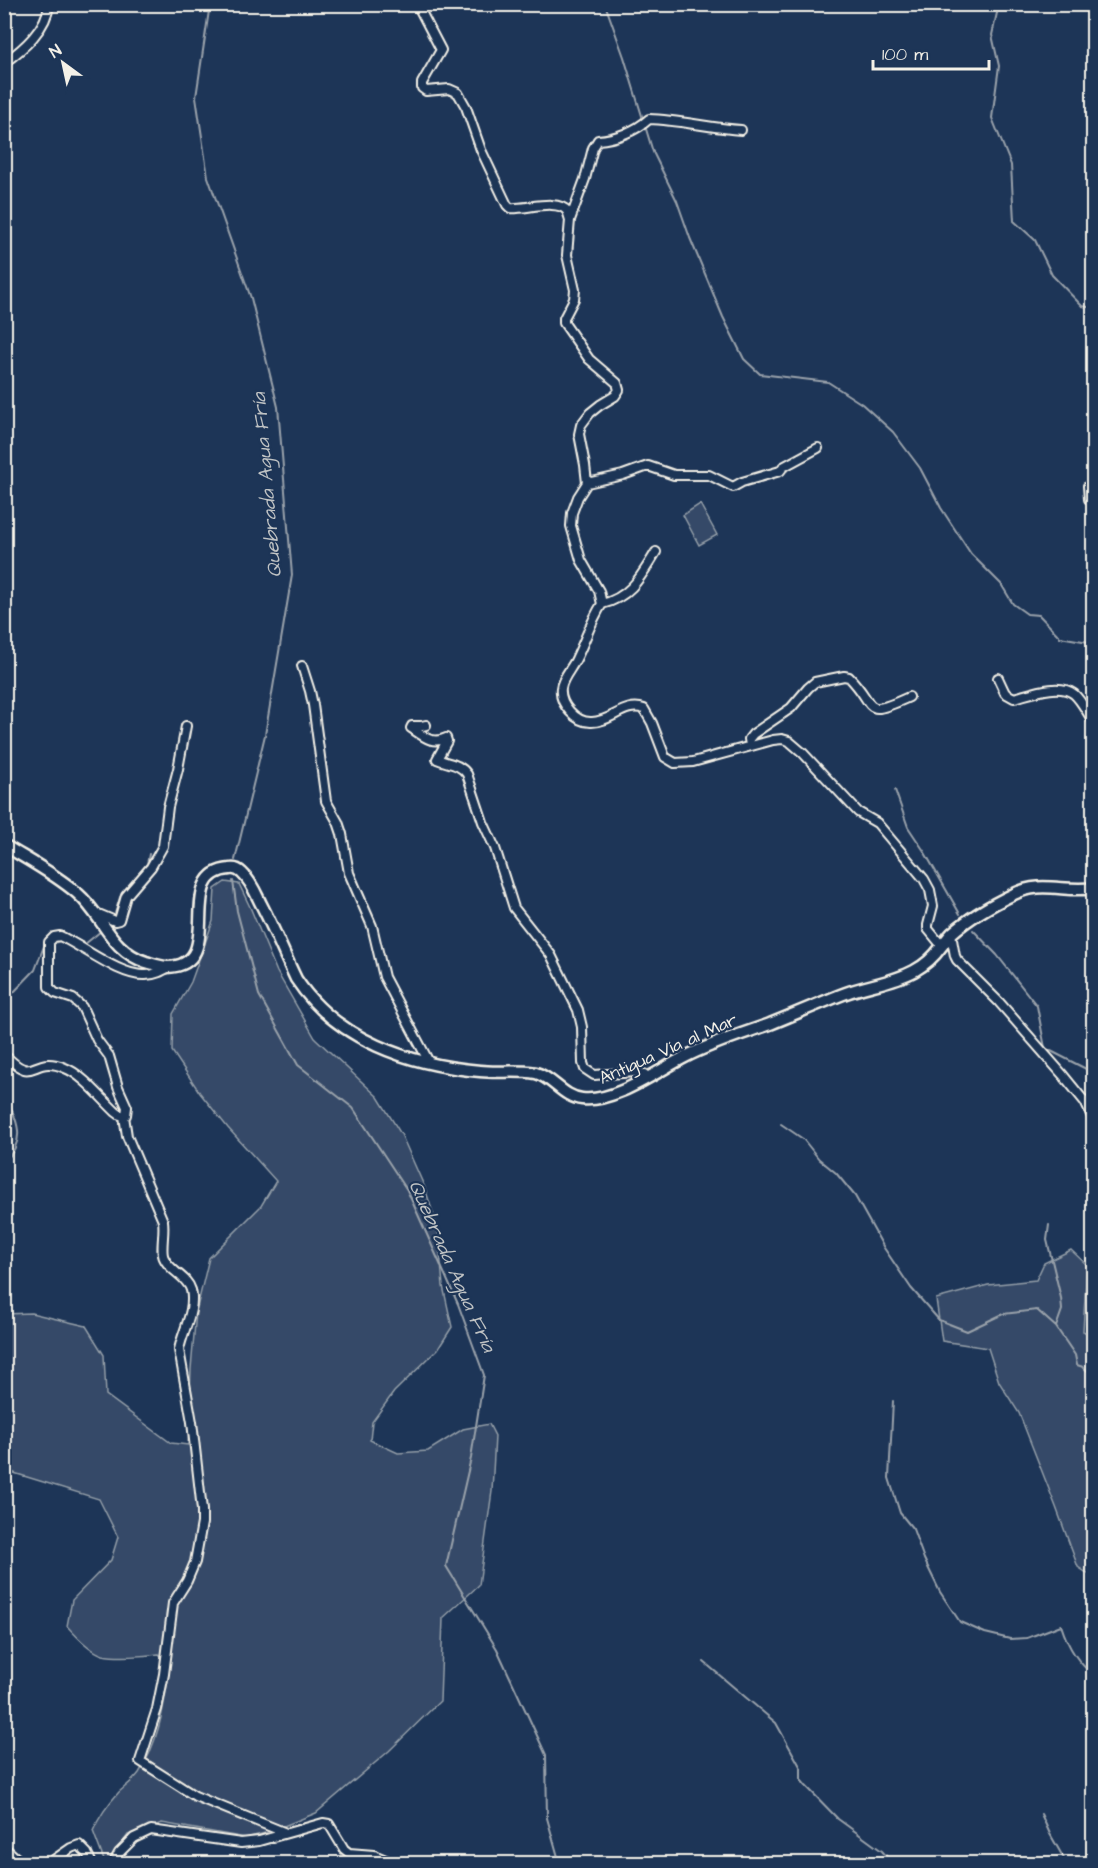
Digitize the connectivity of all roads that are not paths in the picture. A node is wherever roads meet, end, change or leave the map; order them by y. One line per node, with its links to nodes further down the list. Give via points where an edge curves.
1 (50, 4): 3 (street, via 37,32)
2 (417, 4): 5 (street, via 441,50 422,88 458,93 510,208 554,204 566,210)
3 (4, 63)
4 (741, 130): 5 (street, via 650,119 615,137 598,140)
5 (570, 220): 8 (street, via 567,255 575,290 564,323 589,359 620,390 581,425)
6 (818, 448): 8 (street, via 780,471 733,487 709,475 674,475 648,466)
7 (1094, 481): 9 (street, via 1088,486 1089,500)
8 (587, 483): 11 (street, via 572,513 571,526 581,560)
9 (1094, 501)
10 (656, 552): 11 (street, via 636,585)
11 (602, 604): 18 (street, via 561,687 562,698 575,716 594,722 627,708 644,709 665,757 675,763 693,762)
12 (302, 666): 26 (street, via 313,705 326,801 342,834 349,873 372,926 384,977)
13 (998, 678): 15 (street, via 1005,693 1014,698 1049,690 1073,693)
14 (909, 697): 18 (street, via 880,710 870,705 849,677 815,682 791,708 753,734)
15 (1094, 722)
16 (426, 725): 27 (street, via 411,728 436,742 446,738 437,759 453,763 467,774 514,908 551,955 578,1010 585,1069 594,1075 636,1072)
17 (186, 726): 21 (street, via 163,846 126,896 119,920)
18 (750, 746): 23 (street, via 773,740 789,741 858,812 877,822 930,890 933,906 928,929)
19 (4, 845): 21 (main road, via 77,893)
20 (1094, 888): 22 (main road, Antigua Vía al Mar, via 1047,886 1014,893)
21 (95, 913): 24 (main road, via 126,953)
22 (951, 934): 23 (main road, Antigua Vía al Mar); 29 (street, via 957,960 1064,1075)
23 (942, 946): 27 (main road, Antigua Vía al Mar, via 912,972 715,1043)
24 (169, 967): 26 (main road, Antigua Vía al Mar, via 187,961 197,948 201,899 207,879 235,869 255,892 296,979 315,1005 379,1048); 28 (street, via 146,976 134,974 60,936 49,942 49,987 82,1007 109,1056 128,1110)
25 (4, 1055): 28 (street, via 24,1070 44,1064 67,1068)
26 (429, 1062): 27 (main road, Antigua Vía al Mar, via 482,1071 536,1073 582,1099 612,1094)
27 (648, 1077)
28 (124, 1116): 30 (street, via 127,1136 163,1221 162,1256 191,1289 179,1350 202,1510 195,1562 173,1603 160,1698 140,1761 195,1796)
29 (1094, 1121)
30 (285, 1833): 35 (street, via 241,1843 151,1830 134,1838); 36 (street, via 329,1824 349,1853 374,1855)
31 (6, 1849): 32 (street)
32 (23, 1863)
33 (48, 1863): 34 (street, via 80,1845)
34 (92, 1863)
35 (113, 1863)
36 (394, 1863)

